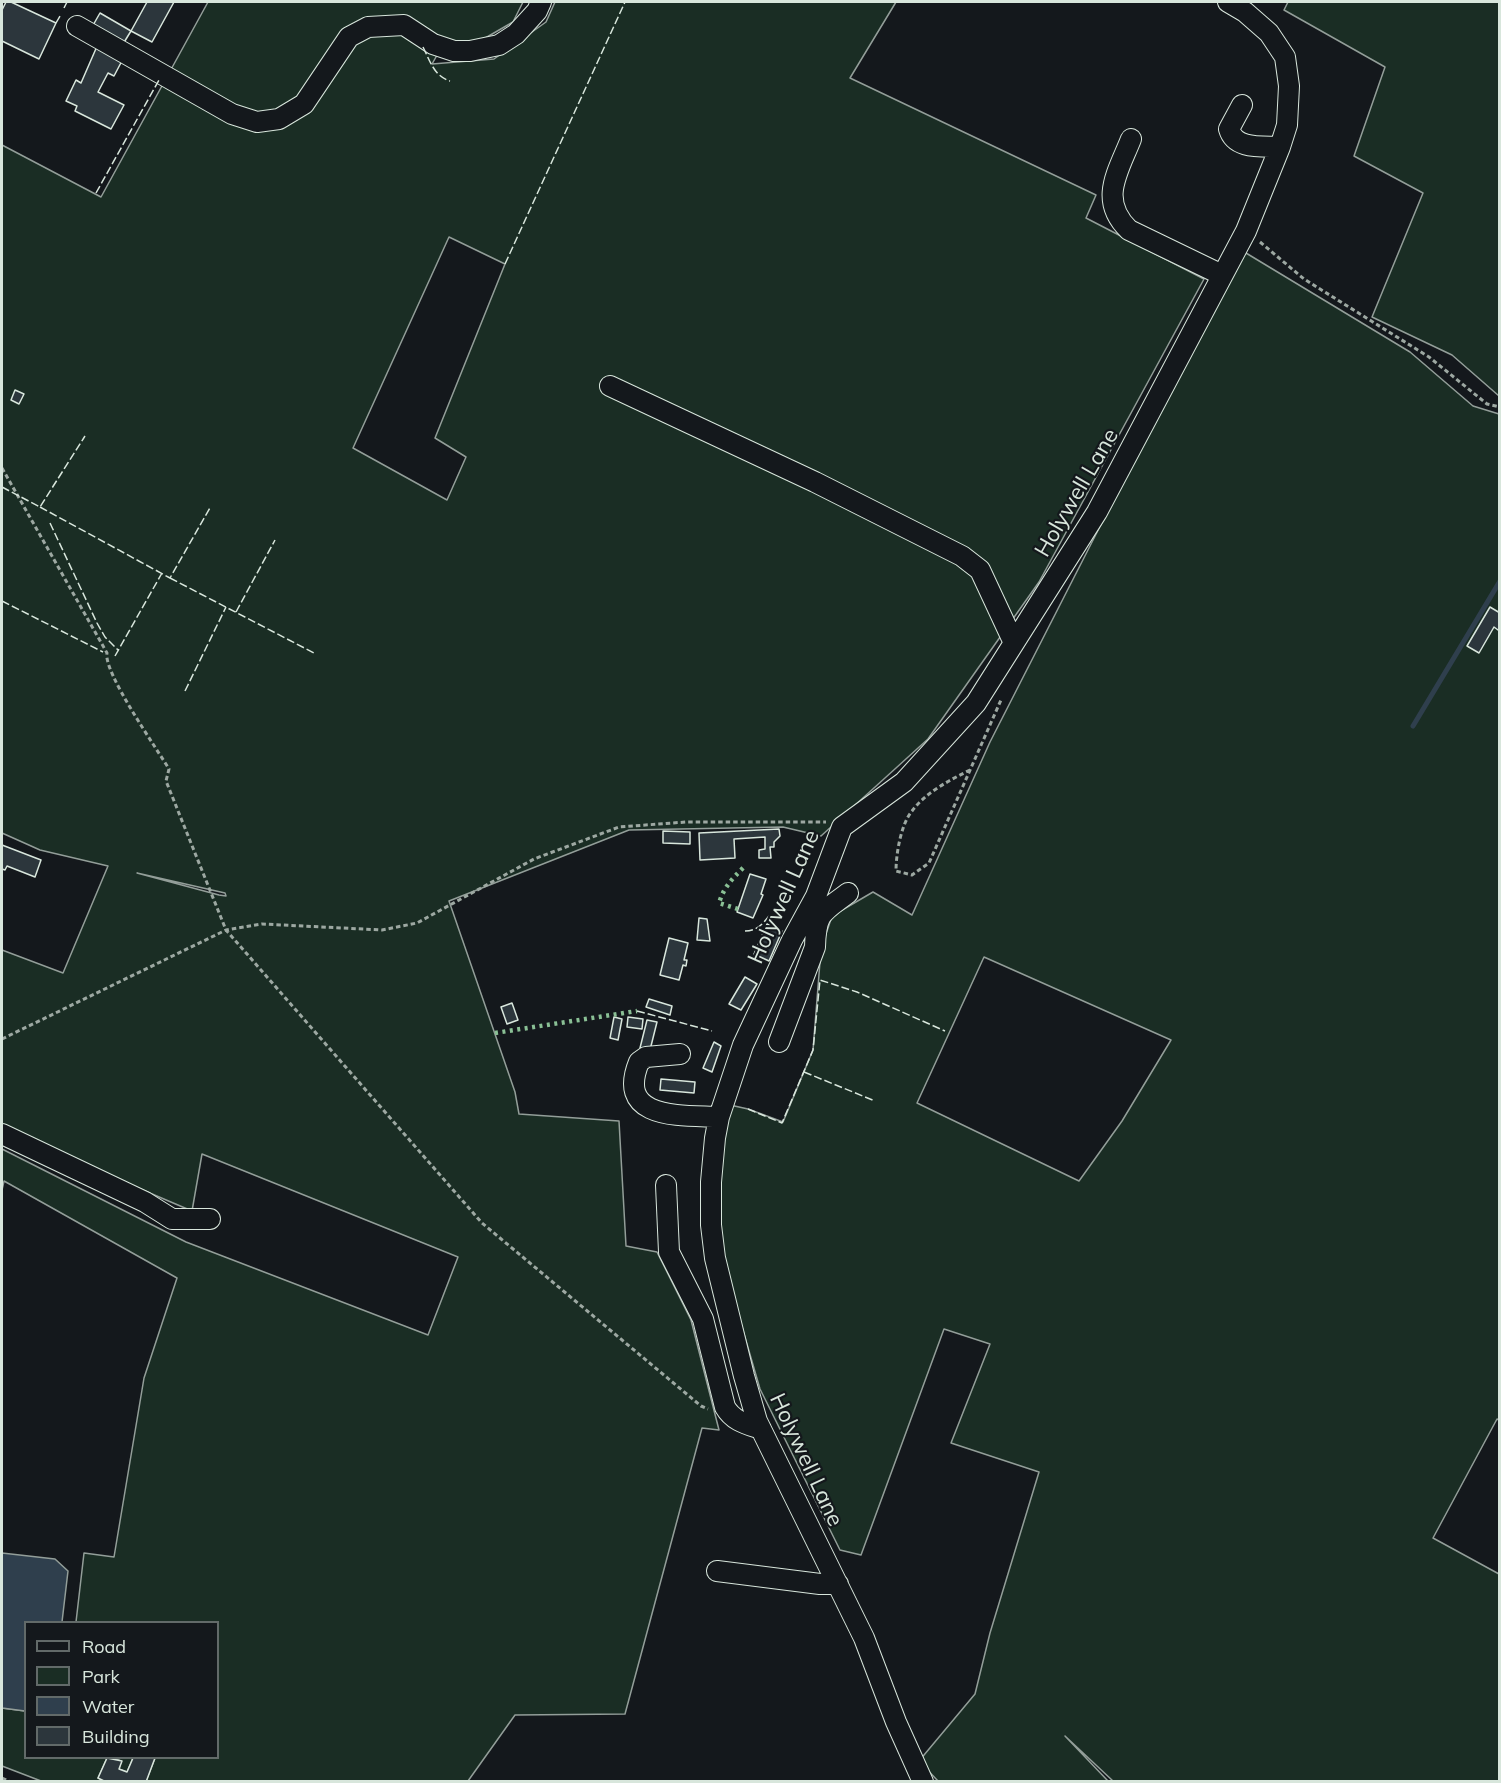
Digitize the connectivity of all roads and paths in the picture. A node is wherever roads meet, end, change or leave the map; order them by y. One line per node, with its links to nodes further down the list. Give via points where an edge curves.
1 (541, 2): 3 (street, via 516,34 499,45 470,51 433,44 404,25 368,27 349,37 304,104 279,119 257,122 232,114)
2 (1228, 2): 6 (street, Holywell Lane, via 1269,33 1285,57 1289,86 1287,125)
3 (76, 26)
4 (1242, 105): 6 (street, via 1229,129 1235,141)
5 (1131, 139): 8 (street, via 1112,186 1118,217 1129,230)
6 (1280, 147): 7 (street, Holywell Lane)
7 (1246, 231): 8 (street, Holywell Lane); 10 (path, via 1304,279 1429,357 1487,405)
8 (1222, 275): 12 (street, Holywell Lane, via 1097,512)
9 (610, 386): 12 (street, via 962,556 980,570)
10 (1500, 407)
11 (2, 468): 17 (path, via 107,653 107,663 132,711 169,769 165,781)
12 (1014, 643): 19 (street, Holywell Lane, via 976,703 904,782 842,827 816,896)
13 (1002, 696): 14 (path)
14 (970, 770): 14 (path, via 929,863 912,875 896,871 896,850 911,812 943,783)
15 (828, 822): 17 (path, via 686,822 619,827 534,858 417,923 382,930 262,924)
16 (848, 893): 18 (street, via 820,914)
17 (226, 930): 20 (path); 27 (path, via 482,1223 701,1406)
18 (815, 931): 19 (street); 21 (street, via 815,947)
19 (792, 940): 23 (street, Holywell Lane, via 743,1045)
20 (2, 1039)
21 (779, 1042)
22 (680, 1054): 23 (street, via 646,1057 639,1062 634,1085 641,1102 660,1113)
23 (719, 1117): 28 (street, Holywell Lane, via 711,1182 715,1258)
24 (2, 1134): 26 (street, via 146,1202 172,1219)
25 (666, 1185): 28 (street, via 669,1252 703,1319 725,1407 739,1421)
26 (210, 1219)
27 (711, 1410)
28 (761, 1429): 30 (street, Holywell Lane)
29 (717, 1571): 30 (street)
30 (838, 1584): 33 (street, Holywell Lane)
31 (2, 1778): 32 (path)
32 (10, 1782)
33 (923, 1782)

